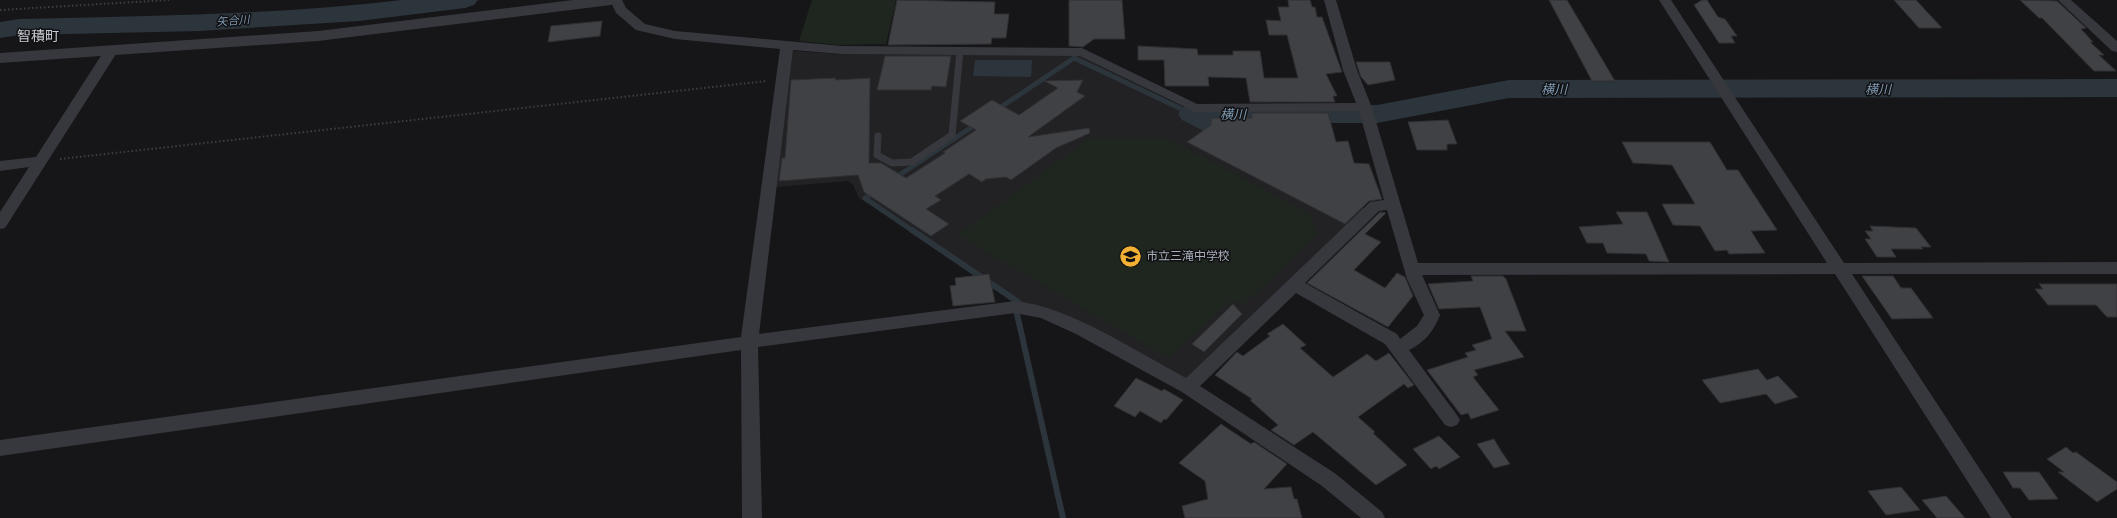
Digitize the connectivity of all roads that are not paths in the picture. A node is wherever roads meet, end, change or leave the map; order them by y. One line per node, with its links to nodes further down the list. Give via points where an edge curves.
1 (611, 0): 8 (street, via 318,36)
2 (616, 0): 6 (street, via 620,10 630,19 650,30 714,40)
3 (1330, 0): 11 (street)
4 (1665, 0): 17 (street)
5 (2064, 0): 7 (street)
6 (786, 46): 9 (street, via 842,50); 21 (street)
7 (2117, 48)
8 (112, 51): 10 (street); 13 (street)
9 (960, 51): 11 (street, via 1082,52 1195,108); 12 (lane, via 952,134 912,162 892,163 877,155)
10 (0, 58)
11 (1365, 111): 15 (street)
12 (878, 136)
13 (40, 162): 14 (street); 16 (street)
14 (0, 166)
15 (1392, 205): 19 (street); 20 (street, via 1375,206)
16 (0, 224)
17 (1839, 268): 18 (street); 19 (street); 28 (street)
18 (2117, 268)
19 (1412, 269): 22 (street, via 1432,315 1416,338 1404,346)
20 (1294, 284): 22 (street, via 1386,335); 23 (street)
21 (749, 342): 23 (street, via 1015,307 1032,309 1082,330); 25 (street); 26 (street)
22 (1397, 347): 24 (street)
23 (1188, 387): 27 (street, via 1329,480)
24 (1450, 420)
25 (0, 448)
26 (752, 518)
27 (1375, 518)
28 (2002, 518)

